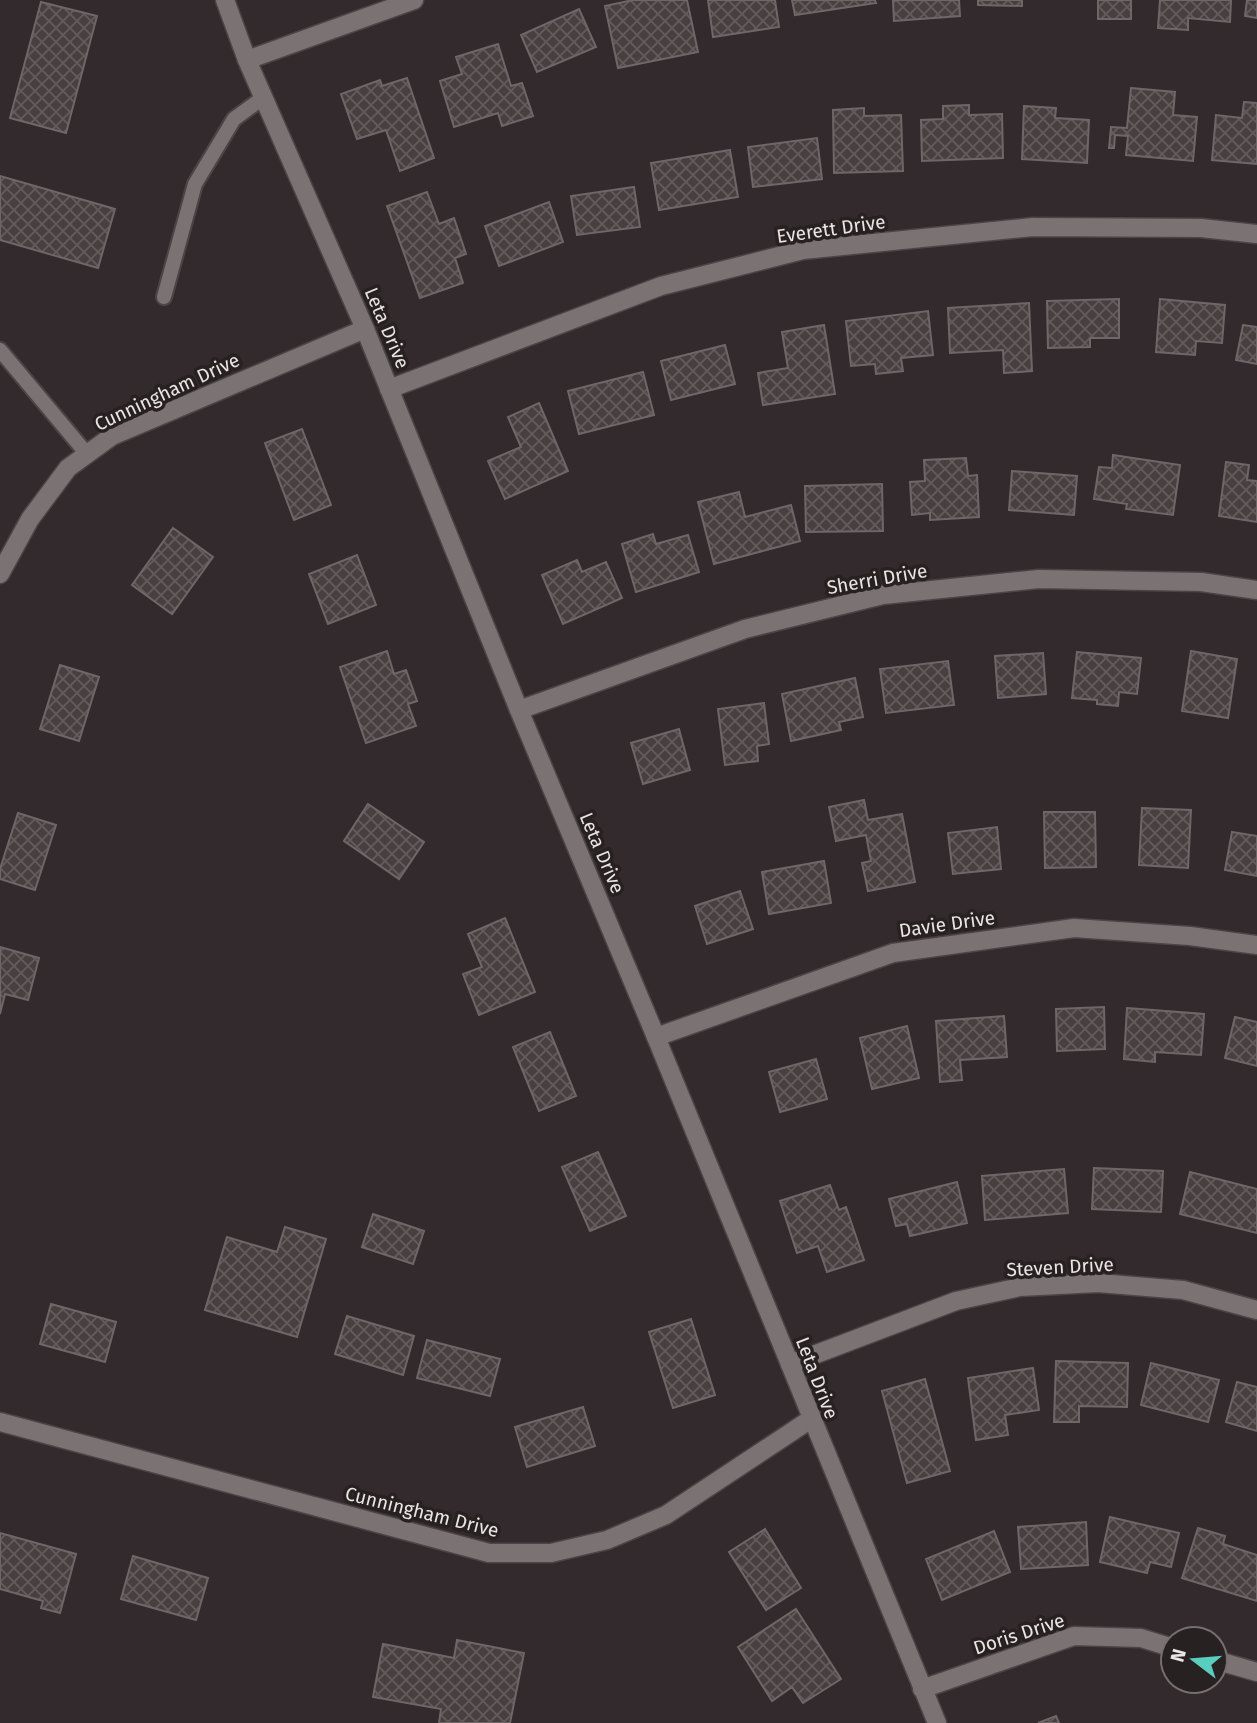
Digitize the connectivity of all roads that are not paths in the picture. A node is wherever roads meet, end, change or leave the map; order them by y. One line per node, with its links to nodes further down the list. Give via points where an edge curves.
1 (225, 0): 3 (street, Leta Drive)
2 (414, 0): 3 (street)
3 (247, 60): 4 (street, Leta Drive)
4 (264, 97): 6 (lane, via 234,119 195,184); 7 (street, Leta Drive)
5 (1257, 234): 9 (street, Everett Drive, via 1201,228 1033,227 803,250 661,286)
6 (164, 297)
7 (365, 328): 9 (street, Leta Drive); 10 (street, Cunningham Drive, via 112,436)
8 (0, 350): 10 (lane)
9 (389, 389): 13 (street, Leta Drive)
10 (87, 454): 11 (street, Cunningham Drive, via 68,468 30,519)
11 (0, 574)
12 (1257, 590): 13 (street, Sherri Drive, via 1201,582 1039,579 883,595 744,629)
13 (519, 710): 15 (street, Leta Drive)
14 (1257, 945): 15 (street, Davie Drive, via 1074,928 893,953)
15 (656, 1037): 17 (street, Leta Drive)
16 (1257, 1310): 17 (street, Steven Drive, via 1183,1290 1098,1283 1020,1287 956,1301)
17 (790, 1364): 18 (street, Leta Drive)
18 (811, 1419): 19 (street, Cunningham Drive, via 666,1515 607,1540 551,1553 489,1553); 23 (street, Leta Drive)
19 (0, 1422)
20 (1159, 1644): 23 (street, Doris Drive, via 1141,1638 1073,1636)
21 (1229, 1664): 22 (street)
22 (1257, 1672)
23 (922, 1689): 24 (street, Leta Drive)
24 (937, 1723)

